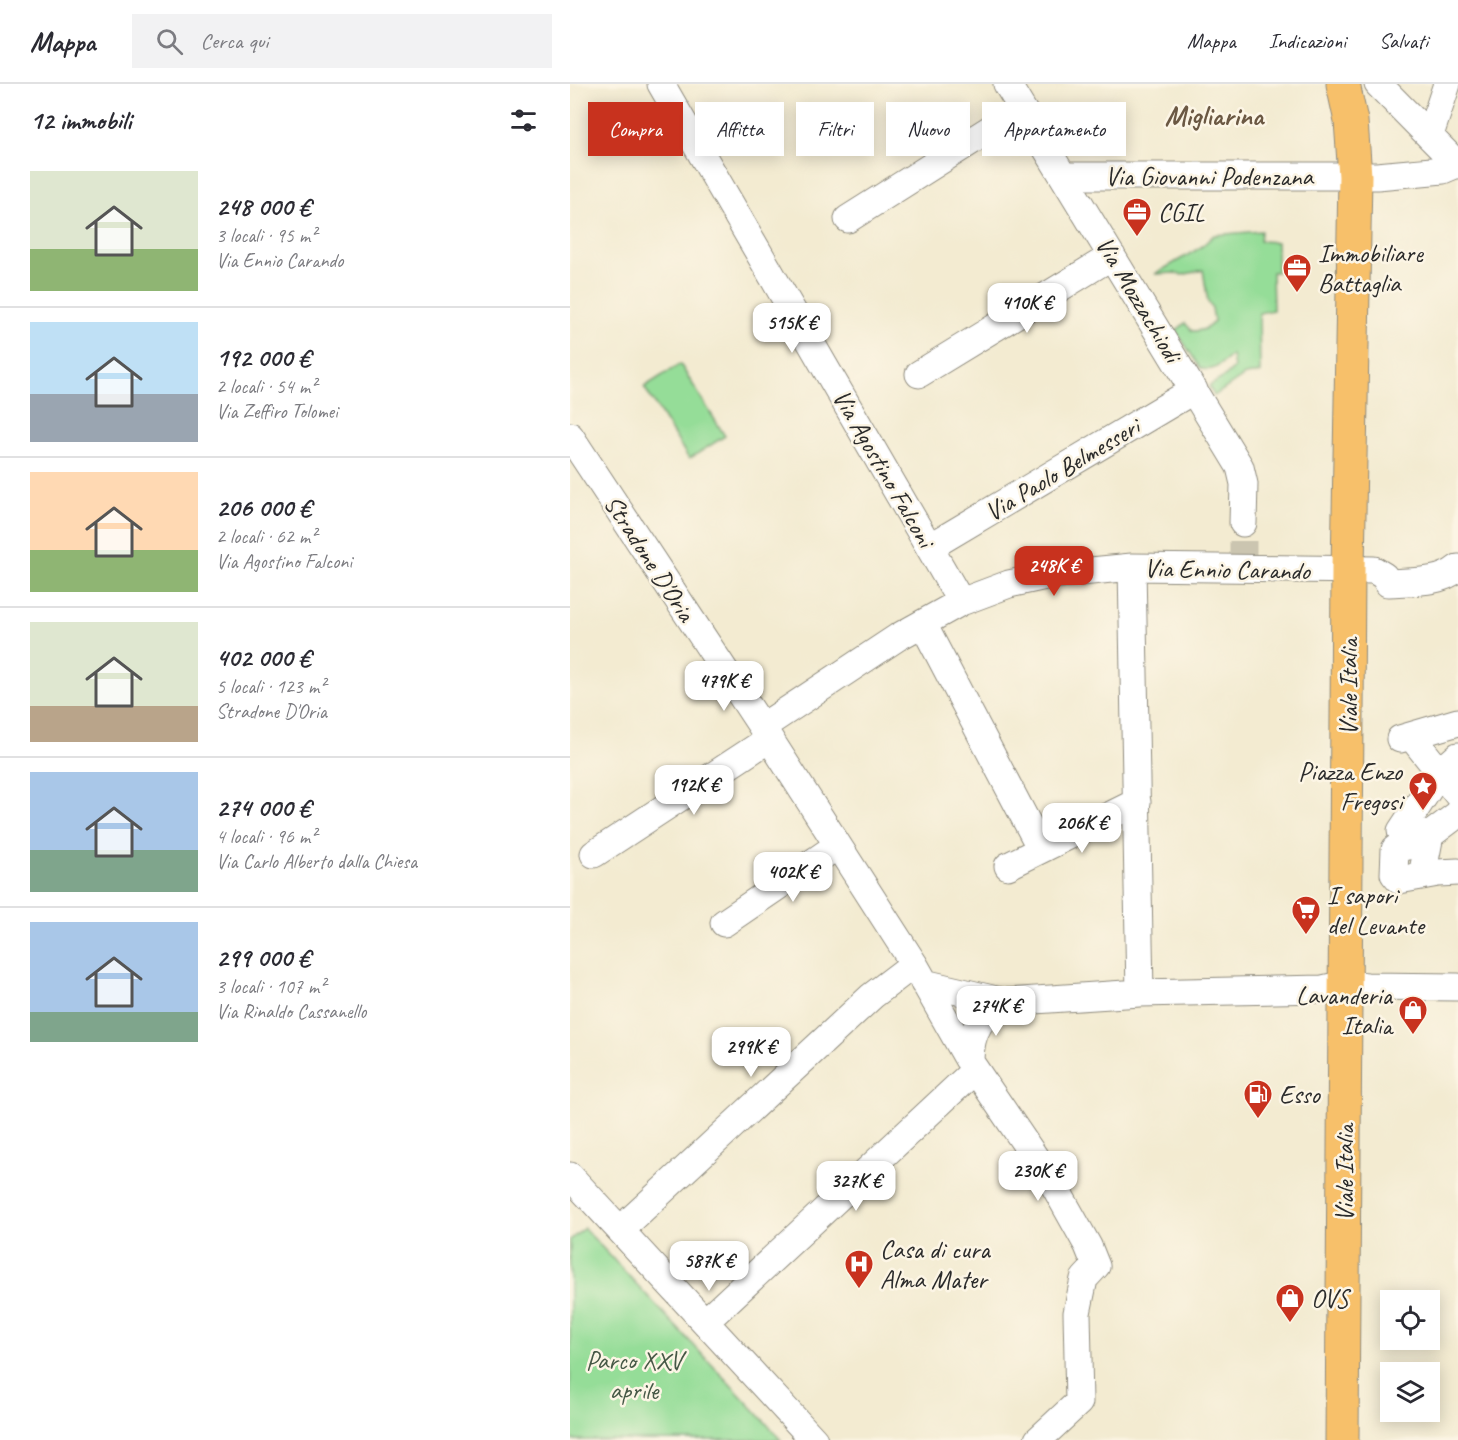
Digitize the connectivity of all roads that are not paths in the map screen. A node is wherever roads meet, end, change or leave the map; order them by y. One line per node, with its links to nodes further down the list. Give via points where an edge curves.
1 (661, 84): 20 (street, Via Agostino Falconi)
2 (1007, 84): 7 (street, Via Mozzachiodi)
3 (1343, 84): 11 (main road, Viale Italia)
4 (1378, 84): 8 (street)
5 (1435, 84): 8 (street)
6 (1447, 84): 8 (street)
7 (1018, 102)
8 (1433, 126): 12 (street)
9 (982, 134): 14 (street)
10 (1051, 156): 13 (street, Via Mozzachiodi)
11 (1354, 163): 12 (street, Via Giovanni Podenzana, via 1377,176 1443,170); 13 (street, Via Giovanni Podenzana); 23 (main road, Viale Italia)
12 (1458, 164)
13 (1064, 176): 15 (street, Via Mozzachiodi)
14 (849, 219)
15 (1112, 256): 16 (street); 17 (street, Via Mozzachiodi)
16 (919, 374)
17 (1194, 390): 19 (street, Via Mozzachiodi, via 1240,467 1244,484); 20 (street, Via Paolo Belmesseri)
18 (571, 440): 27 (street, Stradone D'Oria)
19 (1243, 523)
20 (930, 547): 24 (street, Via Agostino Falconi)
21 (1132, 567): 23 (street, Via Ennio Carando); 24 (street, Via Ennio Carando, via 1008,584); 30 (street)
22 (1458, 568): 23 (street, via 1435,579 1388,583 1384,576)
23 (1361, 570): 41 (main road, Viale Italia)
24 (961, 602): 25 (street, Via Ennio Carando)
25 (923, 624): 27 (street, Via Ennio Carando, via 865,658); 34 (street)
26 (1458, 722): 28 (street, via 1406,738)
27 (765, 733): 33 (street, Stradone D'Oria); 35 (street, Via Ennio Carando)
28 (1449, 764): 29 (street); 32 (street)
29 (1458, 795)
30 (1137, 802): 34 (street); 43 (street)
31 (1458, 814): 32 (street)
32 (1408, 840): 38 (street); 38 (street, via 1394,874 1399,880)
33 (837, 846): 39 (street); 40 (street, Stradone D'Oria)
34 (1041, 849): 36 (street)
35 (594, 854)
36 (1008, 866)
37 (1458, 872): 38 (street)
38 (1422, 876)
39 (724, 923)
40 (919, 973): 44 (street); 45 (street, Stradone D'Oria); 47 (street, via 872,996)
41 (1345, 984): 42 (street); 43 (street, via 1323,989); 51 (main road, Viale Italia)
42 (1458, 987)
43 (1140, 993): 44 (street)
44 (1010, 1002): 45 (street, via 988,1012 976,1026 972,1039)
45 (973, 1066): 48 (street); 50 (street, Stradone D'Oria, via 1055,1187 1096,1266 1084,1279 1077,1313 1079,1402)
46 (570, 1176): 47 (street)
47 (620, 1230): 48 (street)
48 (705, 1322): 49 (street)
49 (814, 1440)
50 (1038, 1440)
51 (1342, 1440)

